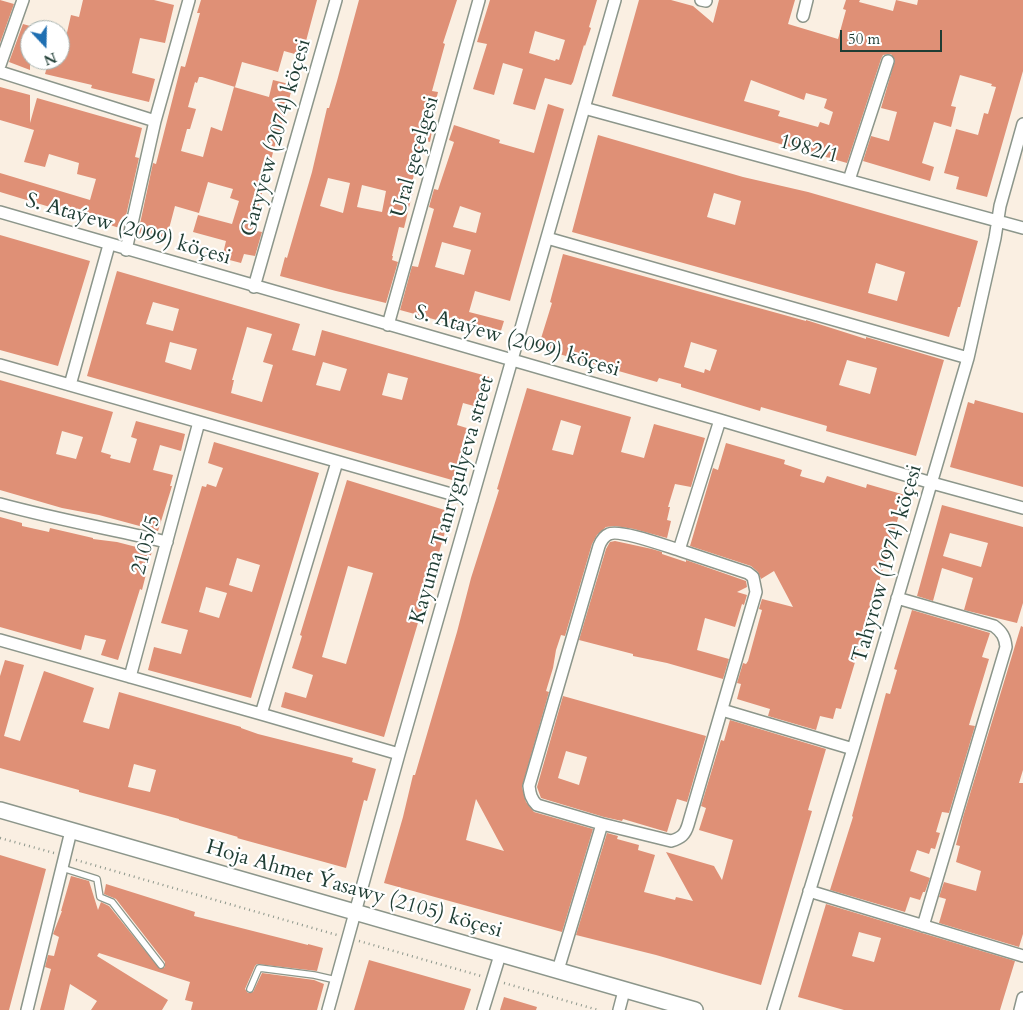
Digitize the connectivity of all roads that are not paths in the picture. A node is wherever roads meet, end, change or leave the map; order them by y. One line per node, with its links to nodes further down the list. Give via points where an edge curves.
1 (23, 0): 9 (street)
2 (189, 0): 12 (street)
3 (336, 0): 21 (street, Garyýew (2074) köçesi)
4 (480, 0): 22 (street, Ural geçelgesi)
5 (615, 0): 11 (street, Kayuma Tanrygulyeva street)
6 (807, 0): 7 (street)
7 (803, 16)
8 (888, 61): 14 (street)
9 (0, 65)
10 (0, 72): 12 (street)
11 (584, 108): 14 (street, 1982/1); 18 (street, Kayuma Tanrygulyeva street)
12 (155, 121): 20 (street)
13 (1023, 124): 16 (street, Tahyrow (1974) köçesi)
14 (849, 180): 16 (street, 1982/1)
15 (0, 212): 19 (street, S. Ataýew (2099) köçesi)
16 (998, 221): 17 (street, 1982/1); 23 (street, Tahyrow (1974) köçesi)
17 (1023, 228)
18 (547, 238): 23 (street); 24 (street, Kayuma Tanrygulyeva street)
19 (109, 245): 20 (street, S. Ataýew (2099) köçesi); 26 (street)
20 (126, 250): 21 (street, S. Ataýew (2099) köçesi)
21 (254, 287): 22 (street, S. Ataýew (2099) köçesi)
22 (388, 325): 24 (street, S. Ataýew (2099) köçesi)
23 (968, 358): 30 (street, Tahyrow (1974) köçesi)
24 (512, 361): 27 (street, S. Ataýew (2099) köçesi); 31 (street, Kayuma Tanrygulyeva street)
25 (0, 365): 26 (street)
26 (70, 386): 28 (street)
27 (720, 420): 30 (street, S. Ataýew (2099) köçesi); 35 (street)
28 (199, 422): 29 (street); 34 (street, 2105/5)
29 (337, 462): 31 (street); 40 (street)
30 (932, 483): 33 (street, S. Ataýew (2099) köçesi); 36 (street, Tahyrow (1974) köçesi)
31 (472, 500): 42 (street, Kayuma Tanrygulyeva street)
32 (0, 504): 34 (street)
33 (1023, 508)
34 (167, 542): 38 (street, 2105/5)
35 (679, 550): 39 (street, via 741,569 753,577 756,584); 44 (street, via 622,533 608,534 603,539 529,786 532,800 537,805)
36 (897, 598): 41 (street, Tahyrow (1974) köçesi); 49 (street, via 994,626 1006,640)
37 (0, 640): 38 (street)
38 (130, 678): 40 (street)
39 (722, 710): 41 (street); 44 (street, via 686,832 680,838 671,841)
40 (261, 714): 42 (street)
41 (853, 749): 47 (street, Tahyrow (1974) köçesi)
42 (398, 754): 48 (street, Kayuma Tanrygulyeva street)
43 (0, 810): 45 (street, Hoja Ahmet Ýasawy (2105) köçesi)
44 (602, 824): 53 (street)
45 (71, 831): 46 (street); 48 (street, Hoja Ahmet Ýasawy (2105) köçesi)
46 (62, 868): 52 (lane, via 97,879 100,897 112,902); 58 (street)
47 (809, 891): 49 (street); 63 (street, Tahyrow (1974) köçesi)
48 (356, 911): 50 (street, Hoja Ahmet Ýasawy (2105) köçesi); 54 (street, Kayuma Tanrygulyeva street)
49 (923, 926): 51 (street)
50 (500, 955): 53 (street, Hoja Ahmet Ýasawy (2105) köçesi); 60 (street)
51 (1023, 956)
52 (161, 964)
53 (558, 970): 56 (street, Hoja Ahmet Ýasawy (2105) köçesi)
54 (336, 980): 55 (lane, via 259,968); 59 (street, Kayuma Tanrygulyeva street)
55 (250, 989)
56 (624, 991): 61 (street); 62 (street, Hoja Ahmet Ýasawy (2105) köçesi)
57 (1023, 998): 64 (street)
58 (27, 1010)
59 (328, 1010)
60 (483, 1010)
61 (619, 1010)
62 (695, 1010)
63 (773, 1010)
64 (1020, 1010)

